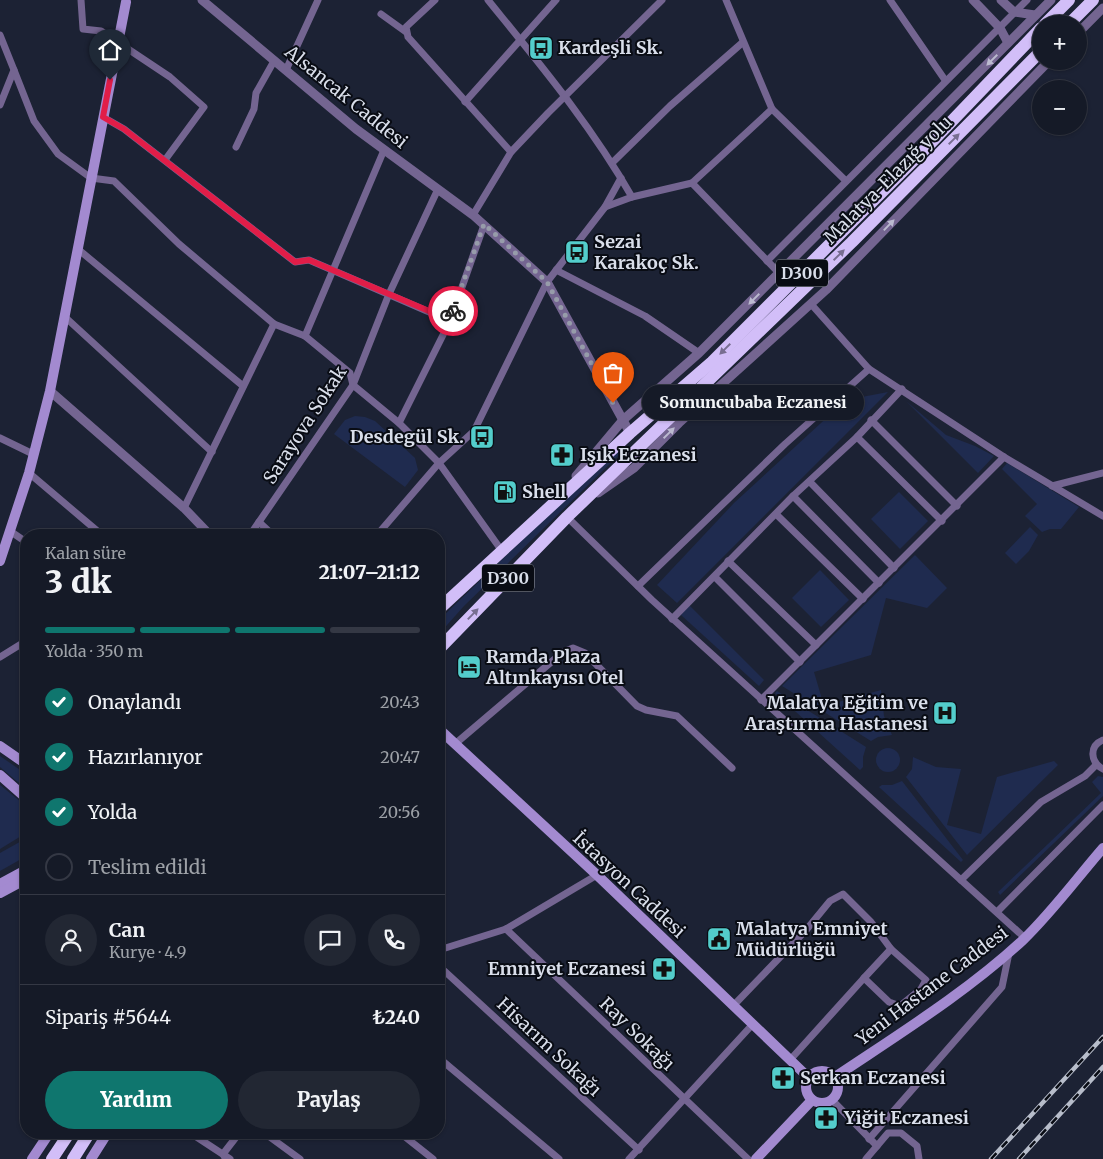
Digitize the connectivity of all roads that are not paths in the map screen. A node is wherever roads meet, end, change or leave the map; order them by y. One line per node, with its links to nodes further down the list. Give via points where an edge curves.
1 (81, 0): 30 (street, via 83,29 101,31)
2 (202, 0): 33 (street, Alsancak Caddesi)
3 (318, 0): 36 (street)
4 (434, 0): 26 (street, via 406,27)
5 (488, 0): 29 (street)
6 (556, 0): 29 (street)
7 (662, 0): 39 (street)
8 (726, 0): 31 (street)
9 (890, 0): 38 (street)
10 (973, 0): 25 (street)
11 (1001, 0): 18 (street)
12 (1027, 0): 18 (street)
13 (1050, 0): 20 (street)
14 (1069, 0): 21 (highway)
15 (1093, 0): 22 (highway)
16 (126, 1): 30 (main road)
17 (1103, 8): 24 (street)
18 (1014, 12): 20 (street); 25 (street)
19 (381, 14): 26 (street)
20 (1035, 15)
21 (1054, 15)
22 (1078, 15)
23 (1032, 18): 32 (street)
24 (1087, 24)
25 (1000, 28): 32 (street); 38 (street)
26 (406, 32): 40 (street)
27 (0, 35): 35 (street)
28 (1032, 37): 79 (highway, Malatya-Elazığ yolu / D300, one-way to 79, via 712,362)
29 (520, 40): 39 (street); 40 (street)
30 (117, 43): 43 (main road); 47 (street, via 170,77 204,107)
31 (742, 43): 42 (street); 48 (street, via 670,106)
32 (1008, 44): 62 (street, one-way to 62)
33 (274, 60): 36 (street, Alsancak Caddesi); 44 (street, via 256,93 254,109)
34 (1032, 60): 93 (highway, Malatya-Elazığ yolu / D300, one-way to 34, via 852,242)
35 (14, 70): 41 (street); 49 (street, via 34,121 58,154)
36 (286, 70): 45 (street, Alsancak Caddesi)
37 (1040, 70): 65 (street, one-way to 37)
38 (945, 80): 51 (street)
39 (566, 96): 46 (street); 48 (street)
40 (465, 102): 46 (street)
41 (0, 105)
42 (772, 109): 51 (street); 52 (street)
43 (103, 117): 47 (street); 49 (main road)
44 (236, 147)
45 (384, 150): 53 (street, Alsancak Caddesi); 61 (street)
46 (511, 152): 56 (street)
47 (164, 160): 61 (street, via 295,262 309,260)
48 (612, 163): 50 (street)
49 (91, 178): 58 (main road); 68 (street, via 114,181 179,244)
50 (621, 178): 54 (street); 55 (street)
51 (846, 181): 59 (street)
52 (692, 183): 54 (street); 59 (street)
53 (438, 189): 56 (street, Alsancak Caddesi); 64 (street, Sarayova Sokak)
54 (632, 197): 55 (street)
55 (605, 207): 60 (street)
56 (473, 215): 57 (street, Alsancak Caddesi)
57 (484, 224): 63 (street, Alsancak Caddesi); 67 (street)
58 (78, 250): 66 (main road); 73 (street)
59 (768, 262): 62 (street)
60 (556, 270): 63 (street); 70 (street, via 645,316)
61 (332, 271): 64 (street); 69 (street)
62 (780, 274): 70 (street, one-way to 70)
63 (547, 282): 76 (street, Alsancak Caddesi); 85 (street, via 474,431)
64 (389, 294): 67 (street); 72 (street, Sarayova Sokak)
65 (811, 304): 71 (street); 93 (street, one-way to 65, via 634,468)
66 (65, 317): 75 (main road); 82 (street)
67 (450, 320): 78 (street)
68 (274, 324): 69 (street); 73 (street)
69 (305, 336): 72 (street, via 350,373)
70 (699, 353): 76 (street)
71 (869, 369): 74 (street); 114 (street, via 785,444)
72 (353, 385): 78 (street); 99 (street, Sarayova Sokak)
73 (243, 386): 82 (street)
74 (902, 389): 77 (street); 84 (street)
75 (50, 391): 83 (main road); 94 (street)
76 (623, 420): 79 (street, Alsancak Caddesi); 91 (street)
77 (871, 420): 80 (street); 92 (street)
78 (399, 423): 85 (street)
79 (630, 433): 91 (highway, Malatya-Elazığ yolu / D300)
80 (857, 437): 88 (street); 98 (street)
81 (0, 438): 83 (street)
82 (212, 452): 94 (street)
83 (33, 454): 86 (main road)
84 (1004, 457): 89 (street); 92 (street)
85 (439, 463): 104 (street); 108 (street)
86 (29, 473): 100 (street); 105 (main road)
87 (1103, 474): 89 (street)
88 (810, 482): 90 (street); 111 (street)
89 (1052, 486): 96 (street)
90 (793, 496): 95 (street); 113 (street)
91 (552, 505): 108 (highway, Malatya-Elazığ yolu / D300)
92 (957, 506): 98 (street)
93 (577, 507): 97 (highway, Malatya-Elazığ yolu / D300)
94 (184, 508): 101 (street)
95 (777, 514): 110 (street); 115 (street)
96 (1103, 516)
97 (567, 517): 114 (street); 118 (highway, Malatya-Elazığ yolu / D300, one-way to 97)
98 (942, 521): 111 (street)
99 (259, 522): 102 (street, Sarayova Sokak); 103 (street)
100 (95, 529)
101 (201, 529)
102 (254, 529)
103 (267, 529)
104 (382, 529)
105 (10, 531): 106 (street); 107 (main road)
106 (20, 538)
107 (2, 545): 109 (main road)
108 (502, 551): 116 (highway, Malatya-Elazığ yolu / D300)
109 (0, 561)
110 (728, 561): 112 (street); 120 (street)
111 (894, 568): 113 (street)
112 (715, 577): 117 (street); 122 (street)
113 (879, 583): 115 (street)
114 (638, 586): 117 (street)
115 (863, 599): 120 (street)
116 (445, 603)
117 (672, 619): 123 (street)
118 (445, 641)
119 (20, 645): 121 (street)
120 (816, 645): 122 (street)
121 (0, 657)
122 (800, 662): 123 (street)
123 (761, 700): 136 (street)
124 (447, 739): 129 (street, via 563,652 573,648 585,653 637,706 678,716); 135 (main road, İstasyon Caddesi)
125 (1103, 740): 128 (street, via 1093,750 1094,760)
126 (0, 746): 127 (main road)
127 (20, 760)
128 (1100, 767): 136 (street, via 1041,802)
129 (732, 768)
130 (0, 775): 131 (main road)
131 (20, 793)
132 (1103, 805): 139 (street)
133 (1103, 848): 141 (main road, Yeni Hastane Caddesi)
134 (20, 875): 138 (main road)
135 (596, 875): 140 (street); 147 (main road, İstasyon Caddesi)
136 (961, 880): 139 (street)
137 (20, 882): 138 (main road)
138 (3, 889)
139 (997, 912): 141 (street)
140 (506, 929): 142 (street); 153 (street, Ray Sokağı)
141 (1025, 938): 144 (main road, Yeni Hastane Caddesi)
142 (445, 948)
143 (891, 949): 146 (street); 146 (street, via 926,980 921,989 900,1006 889,1002); 147 (street, via 871,922 843,894 830,901)
144 (1010, 952): 151 (main road, Yeni Hastane Caddesi, via 924,1017); 164 (street, via 1002,987)
145 (445, 972): 166 (street, Hisarım Sokağı)
146 (864, 978): 149 (street)
147 (733, 1006): 148 (main road, İstasyon Caddesi)
148 (752, 1025): 149 (main road, İstasyon Caddesi); 153 (street)
149 (790, 1060): 152 (main road, İstasyon Caddesi)
150 (445, 1063): 174 (street)
151 (835, 1077): 152 (main road, via 821,1071); 155 (main road, via 839,1086)
152 (809, 1078): 154 (main road, via 806,1090)
153 (684, 1100): 166 (street); 176 (street, Ray Sokağı)
154 (812, 1100): 155 (main road, via 822,1103); 177 (main road)
155 (832, 1100): 164 (street)
156 (45, 1139): 168 (main road)
157 (65, 1139): 169 (highway)
158 (86, 1139): 170 (highway)
159 (104, 1139): 171 (main road)
160 (199, 1139): 167 (street)
161 (236, 1139): 167 (street)
162 (273, 1139): 172 (street)
163 (408, 1139): 173 (street)
164 (869, 1139): 165 (street)
165 (877, 1146): 178 (street); 179 (street, via 888,1133 901,1133 917,1146)
166 (639, 1150): 175 (street)
167 (226, 1157)
168 (32, 1159)
169 (52, 1159)
170 (73, 1159)
171 (91, 1159)
172 (300, 1159)
173 (433, 1159)
174 (559, 1159)
175 (629, 1159)
176 (748, 1159)
177 (756, 1159)
178 (866, 1159)
179 (918, 1159)

